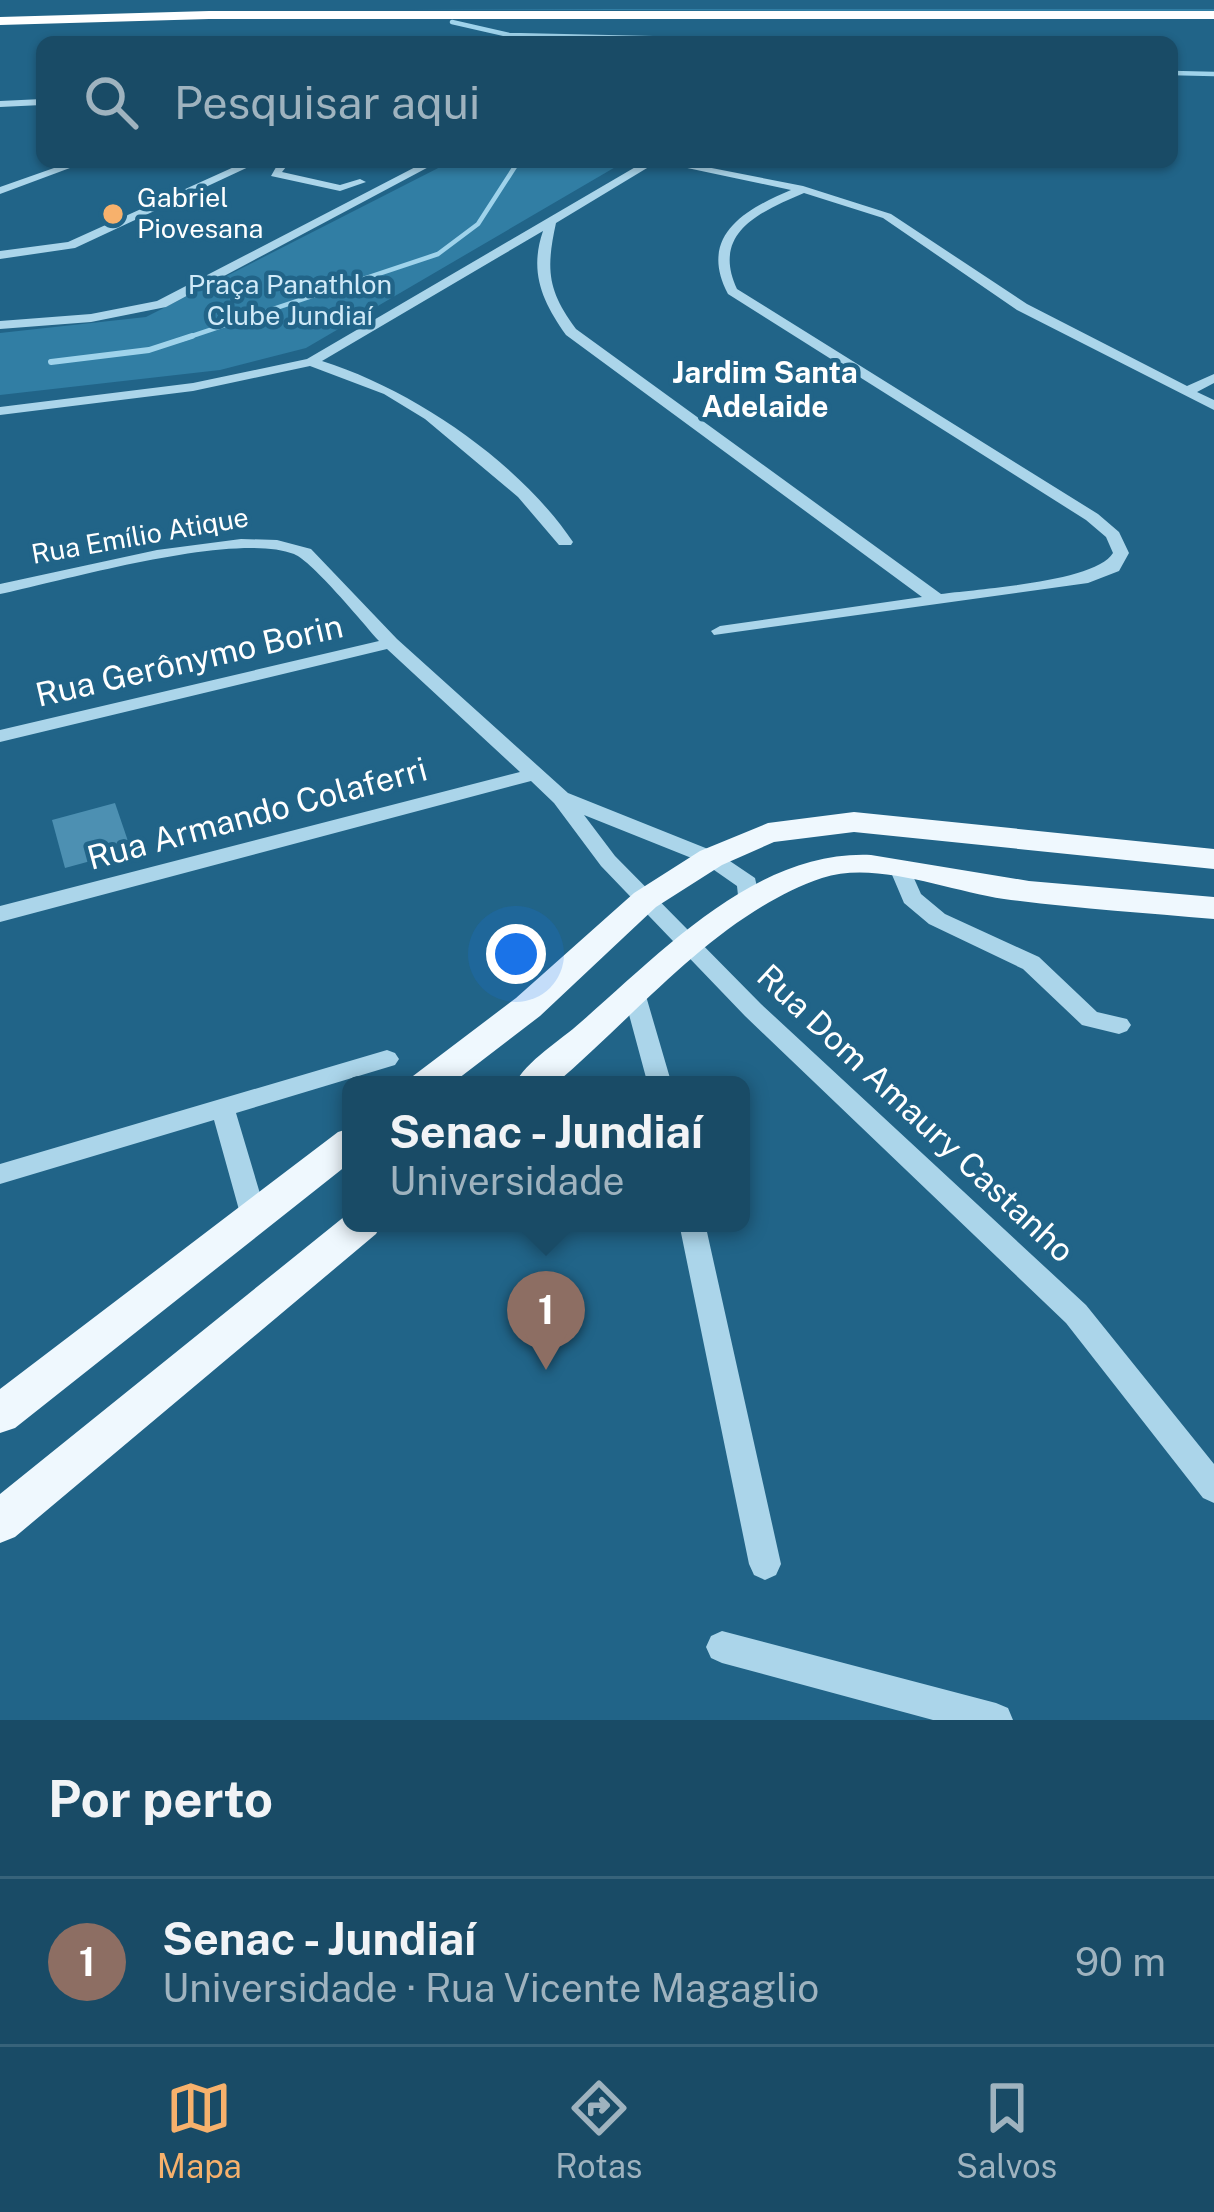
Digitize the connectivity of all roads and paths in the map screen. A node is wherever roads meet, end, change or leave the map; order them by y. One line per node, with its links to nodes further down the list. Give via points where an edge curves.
1 (277, 0): 6 (highway)
2 (320, 0): 4 (highway)
3 (903, 0): 4 (highway)
4 (917, 0): 5 (highway)
5 (1214, 7): 7 (highway); 8 (highway)
6 (0, 8): 7 (highway)
7 (171, 9): 8 (highway)
8 (740, 14): 9 (highway)
9 (0, 21)
10 (36, 103): 11 (street)
11 (0, 104)
12 (58, 168): 20 (street)
13 (241, 168): 22 (street, via 71,245)
14 (280, 168): 18 (street, via 275,174 340,188)
15 (422, 168): 23 (street, via 161,304)
16 (642, 168): 21 (street)
17 (695, 168): 19 (street)
18 (360, 182)
19 (803, 189): 26 (street, via 887,216 1022,307); 32 (street, via 730,235 720,272 732,291 1092,517 1121,553 1113,567 1088,578)
20 (0, 191)
21 (551, 224): 24 (street); 32 (street, via 539,267 547,298 571,332)
22 (0, 254)
23 (0, 325)
24 (311, 362): 28 (street, via 193,387); 29 (street, via 425,408 549,516)
25 (1214, 378): 26 (street)
26 (1186, 392): 27 (street)
27 (1214, 406)
28 (0, 411)
29 (565, 542)
30 (290, 545): 31 (street, Rua Emílio Atique, via 245,541); 34 (street, Rua Dom Amaury Castanho)
31 (0, 590)
32 (935, 598): 33 (street)
33 (720, 631)
34 (391, 643): 35 (street, Rua Gerônymo Borin); 36 (street, Rua Dom Amaury Castanho)
35 (0, 736)
36 (531, 775): 37 (street, Rua Dom Amaury Castanho); 44 (street, Rua Armando Colaferri)
37 (561, 798): 38 (street, Rua Dom Amaury Castanho); 41 (street, Rua Dom Amaury Castanho)
38 (711, 858): 39 (main road, via 768,833 854,822); 41 (main road); 42 (street, Rua Dom Amaury Castanho, via 747,883)
39 (1214, 859)
40 (901, 870): 42 (main road, via 820,868); 43 (main road); 47 (street, via 912,898 937,919 1031,963 1090,1019)
41 (645, 900): 45 (street, Rua Dom Amaury Castanho); 49 (main road, via 528,1007)
42 (750, 905): 45 (main road)
43 (1214, 908)
44 (0, 914)
45 (690, 946): 46 (main road); 59 (street, Rua Dom Amaury Castanho, via 1076,1314)
46 (635, 996): 50 (main road); 51 (street)
47 (1119, 1025)
48 (387, 1059): 52 (street)
49 (437, 1076)
50 (542, 1076)
51 (657, 1076)
52 (222, 1106): 54 (street); 55 (street)
53 (342, 1149): 55 (main road)
54 (0, 1174)
55 (254, 1216): 58 (main road)
56 (352, 1232): 60 (main road)
57 (694, 1232): 61 (street)
58 (0, 1414)
59 (1214, 1488)
60 (0, 1522)
61 (765, 1564)
62 (722, 1647): 63 (street)
63 (996, 1720)

